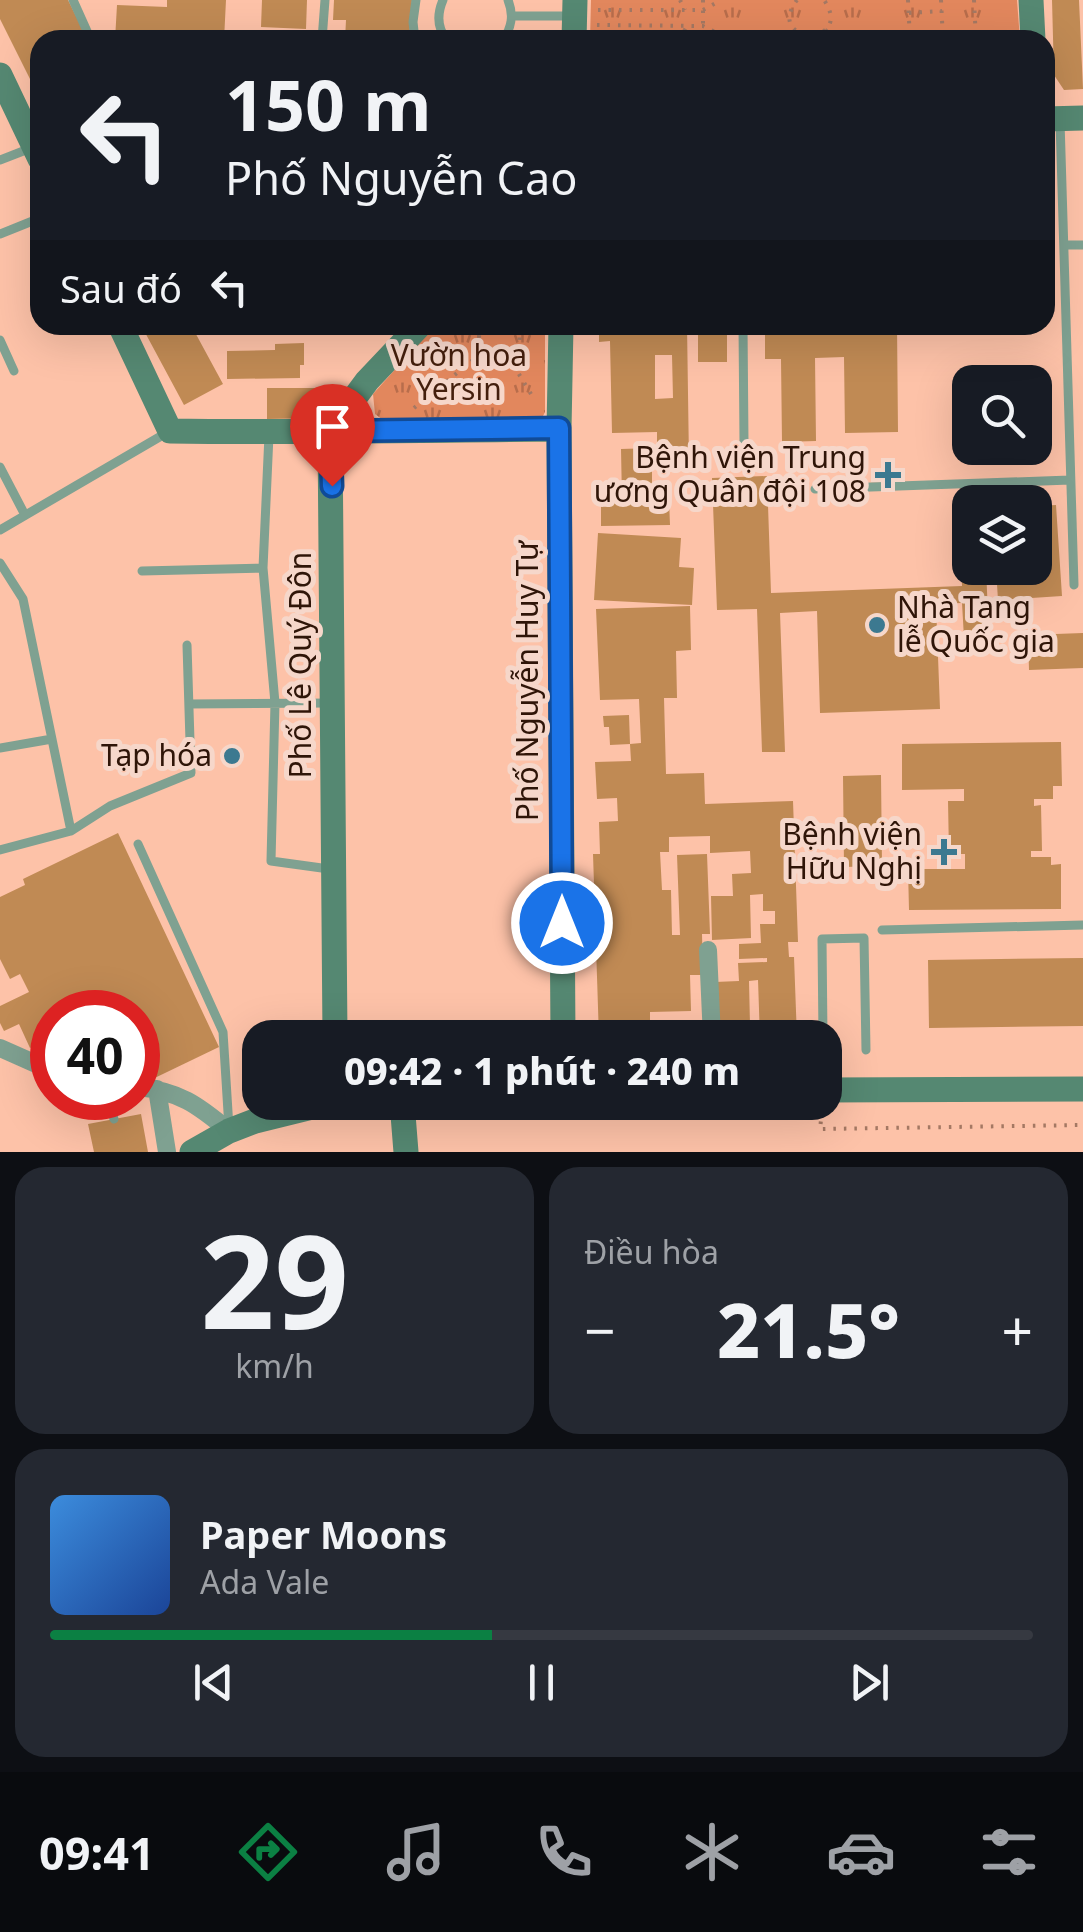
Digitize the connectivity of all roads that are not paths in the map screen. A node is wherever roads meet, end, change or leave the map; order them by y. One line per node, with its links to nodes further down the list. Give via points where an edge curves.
1 (74, 0): 9 (lane)
2 (325, 0): 10 (lane)
3 (416, 0): 11 (lane)
4 (442, 0): 12 (lane)
5 (508, 0): 7 (lane)
6 (1031, 0): 14 (street)
7 (512, 16): 8 (lane); 13 (lane)
8 (584, 18)
9 (87, 30)
10 (323, 30)
11 (414, 30)
12 (442, 30)
13 (509, 30)
14 (1032, 30)
15 (0, 74): 17 (street)
16 (1063, 118): 23 (lane)
17 (30, 141)
18 (30, 154): 19 (lane)
19 (0, 160)
20 (30, 222): 21 (lane)
21 (0, 234)
22 (1083, 244): 23 (lane)
23 (1064, 245): 36 (lane)
24 (125, 335): 31 (street)
25 (411, 335): 32 (street)
26 (561, 335): 30 (street, Phố Nguyễn Huy Tự)
27 (743, 335): 34 (lane)
28 (0, 340): 29 (lane)
29 (14, 372)
30 (559, 428): 32 (street); 58 (street, Phố Nguyễn Huy Tự)
31 (170, 430): 33 (street); 38 (lane)
32 (330, 431): 33 (street); 45 (street, Phố Lê Quý Đôn)
33 (269, 432): 41 (lane)
34 (744, 443)
35 (0, 466): 38 (lane)
36 (1070, 480): 37 (lane); 43 (lane)
37 (815, 489)
38 (25, 516): 39 (lane)
39 (0, 530)
40 (0, 563): 48 (lane, via 23,599)
41 (263, 568): 42 (lane); 47 (lane)
42 (142, 571)
43 (1074, 584)
44 (187, 645): 46 (lane)
45 (334, 702): 47 (lane); 53 (street, Phố Lê Quý Đôn)
46 (189, 704): 47 (lane); 50 (lane, via 191,772)
47 (275, 704): 53 (lane, via 271,860)
48 (52, 739): 49 (lane); 50 (lane)
49 (0, 748)
50 (71, 830): 52 (lane)
51 (138, 844): 70 (lane, via 224,1032)
52 (0, 850)
53 (334, 870): 57 (street, Phố Lê Quý Đôn)
54 (1083, 925): 55 (lane)
55 (882, 930)
56 (708, 950): 59 (street)
57 (335, 1020)
58 (563, 1020)
59 (711, 1020)
60 (823, 1020): 62 (lane, via 822,939 864,938)
61 (0, 1048): 63 (street)
62 (866, 1050)
63 (30, 1061)
64 (1083, 1089): 66 (street)
65 (160, 1090): 70 (street, via 196,1104)
66 (842, 1090)
67 (160, 1110): 71 (street)
68 (262, 1120): 70 (street)
69 (403, 1120): 73 (street)
70 (229, 1130): 72 (street)
71 (166, 1152)
72 (192, 1152)
73 (406, 1152)

